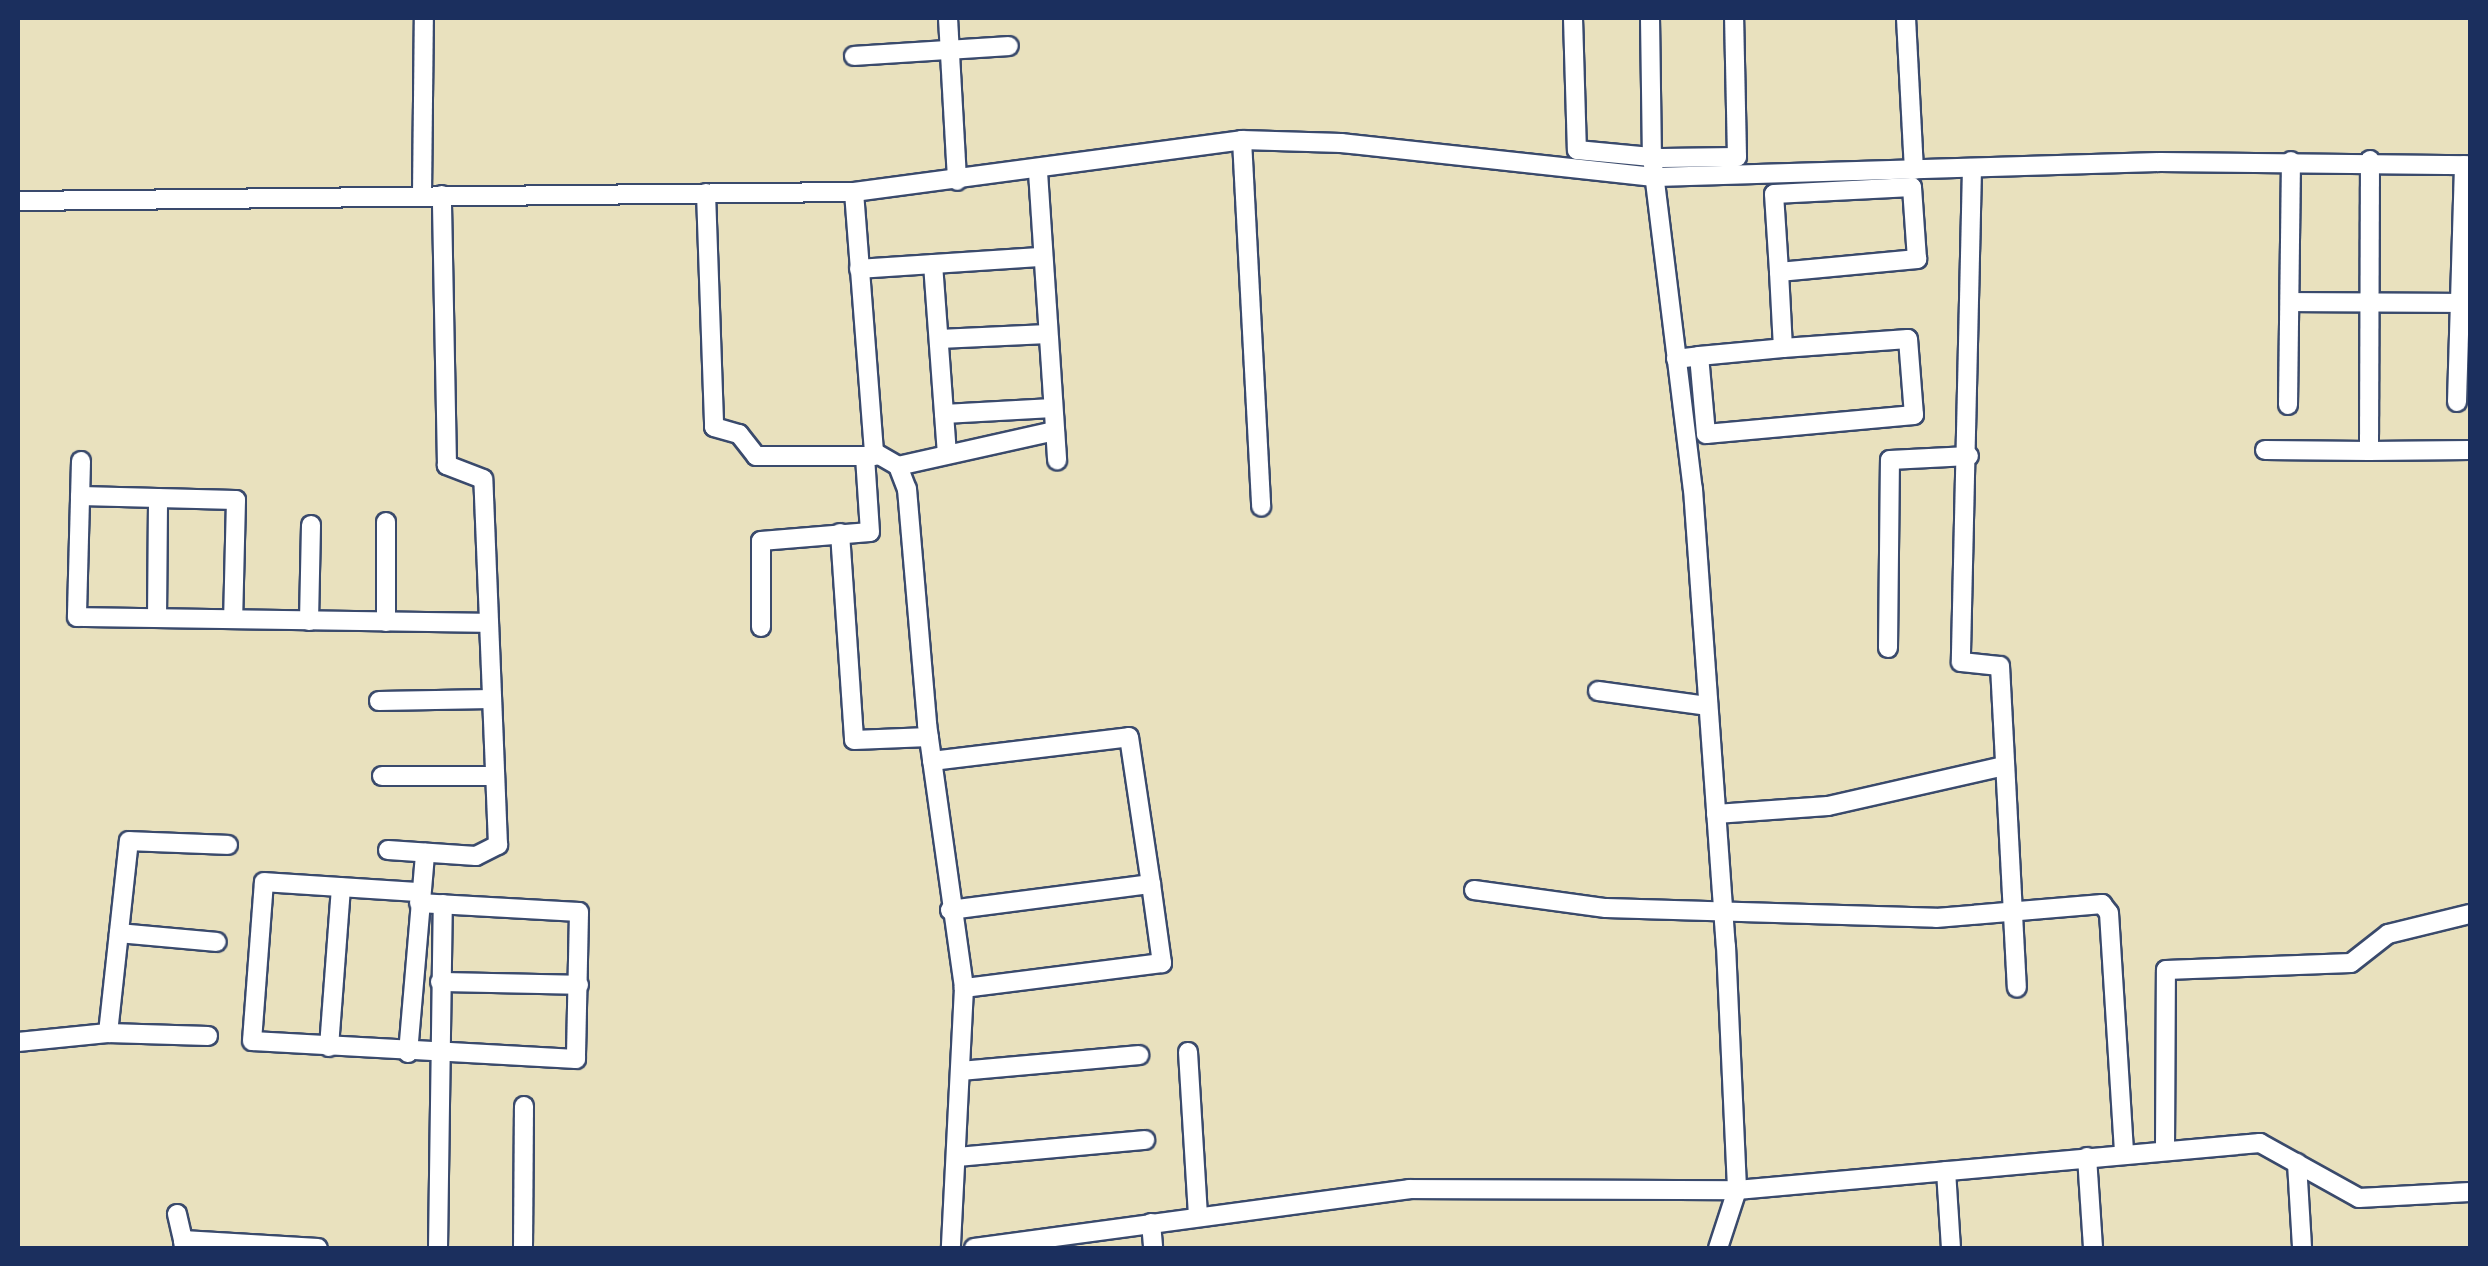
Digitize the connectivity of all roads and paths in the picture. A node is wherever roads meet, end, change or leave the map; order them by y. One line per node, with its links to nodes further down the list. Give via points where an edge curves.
1 (424, 18): 23 (street)
2 (948, 18): 9 (street)
3 (1572, 18): 15 (street, via 1576,150)
4 (1650, 18): 11 (street)
5 (1658, 18): 11 (street)
6 (1734, 18): 15 (street, via 1737,157)
7 (1906, 18): 18 (street)
8 (1008, 46): 9 (street)
9 (950, 50): 10 (street); 20 (street)
10 (854, 56)
11 (1655, 69): 15 (street)
12 (1242, 140): 15 (street); 19 (street); 54 (street)
13 (2370, 160): 14 (street); 16 (street); 31 (street)
14 (2291, 161): 17 (street); 30 (street)
15 (1656, 164): 18 (street); 37 (street)
16 (2467, 165): 32 (street)
17 (1972, 168): 18 (street); 48 (street)
18 (1914, 170)
19 (1038, 172): 20 (street); 26 (street)
20 (957, 181): 21 (street)
21 (854, 192): 22 (street); 28 (street)
22 (706, 193): 24 (street); 47 (street, via 714,428 738,434 756,456)
23 (422, 194): 24 (street); 25 (street)
24 (442, 195): 62 (street, via 447,464 483,479)
25 (18, 201)
26 (1042, 256): 27 (street); 33 (street)
27 (934, 264): 28 (street); 34 (street)
28 (860, 269): 47 (street)
29 (1778, 272): 29 (street, via 1774,194 1912,187 1917,259); 35 (street)
30 (2290, 302): 31 (street); 39 (street)
31 (2372, 302): 32 (street); 45 (street)
32 (2462, 302): 38 (street)
33 (1048, 334): 34 (street); 40 (street)
34 (939, 339): 41 (street)
35 (1783, 348): 36 (street); 36 (street, via 1908,339 1914,416 1706,434)
36 (1699, 356): 37 (street)
37 (1676, 358): 68 (street, via 1693,488)
38 (2456, 402)
39 (2288, 405)
40 (1053, 408): 41 (street); 42 (street)
41 (944, 414): 46 (street)
42 (1056, 431): 46 (street); 49 (street)
43 (2266, 450): 45 (street)
44 (2470, 450): 45 (street)
45 (2368, 451)
46 (946, 454): 51 (street)
47 (870, 456): 51 (street); 57 (street, via 870,532)
48 (1969, 456): 64 (street, via 1890,460); 71 (street, via 1961,662 2000,666)
49 (1057, 460)
50 (81, 461): 52 (street)
51 (898, 466): 69 (street, via 908,489)
52 (80, 496): 53 (street); 58 (street, via 77,617)
53 (158, 498): 58 (street); 59 (street, via 236,500)
54 (1261, 507)
55 (386, 522): 61 (street)
56 (310, 525): 60 (street)
57 (840, 533): 63 (street, via 762,541); 69 (street, via 854,740)
58 (157, 618): 59 (street)
59 (233, 620): 60 (street)
60 (309, 621): 61 (street)
61 (386, 622): 62 (street)
62 (489, 624): 66 (street)
63 (761, 628)
64 (1888, 648)
65 (1598, 691): 68 (street)
66 (492, 698): 67 (street); 73 (street)
67 (379, 701)
68 (1707, 706): 74 (street)
69 (929, 737): 70 (street)
70 (932, 761): 78 (street, via 1128,728); 83 (street)
71 (2004, 766): 74 (street, via 1828,806); 85 (street)
72 (382, 776): 73 (street)
73 (495, 776): 77 (street, via 493,852)
74 (1716, 814): 84 (street)
75 (228, 845): 87 (street, via 129,841)
76 (388, 850): 77 (street)
77 (424, 853): 81 (street)
78 (1151, 884): 83 (street); 91 (street, via 1162,964)
79 (341, 887): 81 (street); 96 (street); 96 (street, via 264,882 252,1041)
80 (1474, 890): 84 (street, via 1606,908)
81 (419, 898): 82 (street); 98 (street)
82 (443, 904): 89 (street); 90 (street, via 577,910)
83 (950, 910): 91 (street)
84 (1724, 911): 85 (street); 110 (street)
85 (2016, 914): 92 (street); 105 (street, via 2088,902 2106,907)
86 (2470, 914): 104 (street, via 2388,934 2351,963 2166,970)
87 (119, 933): 88 (street); 93 (street)
88 (217, 942)
89 (440, 982): 90 (street); 99 (street)
90 (579, 985): 99 (street, via 576,1059)
91 (964, 988): 101 (street)
92 (2017, 988)
93 (108, 1033): 94 (street); 95 (street)
94 (208, 1036)
95 (18, 1042)
96 (329, 1047): 98 (street)
97 (1188, 1052): 113 (street)
98 (408, 1053): 99 (street)
99 (439, 1055): 118 (street)
100 (1139, 1055): 101 (street)
101 (962, 1071): 106 (street)
102 (524, 1106): 119 (street)
103 (1145, 1140): 106 (street)
104 (2165, 1148): 105 (street); 108 (street, via 2260,1143)
105 (2124, 1153): 107 (street)
106 (958, 1156): 120 (street)
107 (2087, 1158): 109 (street); 124 (street)
108 (2297, 1163): 111 (street, via 2359,1198); 125 (street)
109 (1946, 1171): 110 (street); 123 (street)
110 (1737, 1190): 113 (street, via 1409,1189); 116 (street)
111 (2470, 1192)
112 (177, 1214): 115 (street)
113 (1198, 1216): 114 (street)
114 (1151, 1223): 121 (street); 122 (street)
115 (184, 1244): 117 (street)
116 (1720, 1245)
117 (318, 1248)
118 (438, 1248)
119 (522, 1248)
120 (951, 1248)
121 (974, 1248)
122 (1153, 1248)
123 (1951, 1248)
124 (2093, 1248)
125 (2302, 1248)

